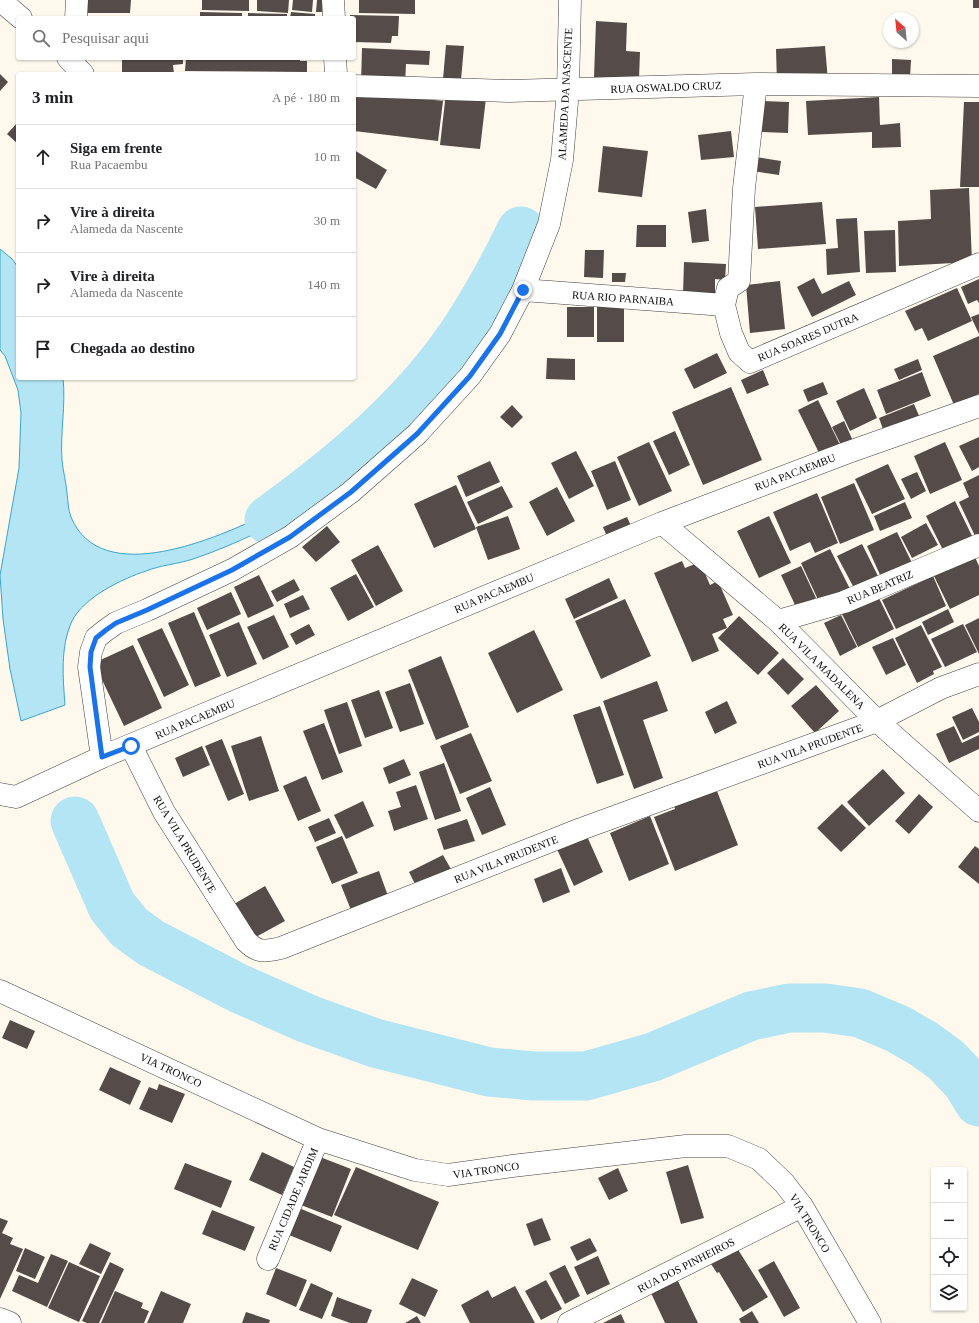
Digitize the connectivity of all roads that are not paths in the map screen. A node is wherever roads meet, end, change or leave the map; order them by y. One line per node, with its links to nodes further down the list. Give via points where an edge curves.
1 (0, 0): 5 (street)
2 (77, 0): 6 (street)
3 (334, 0): 7 (street)
4 (570, 0): 13 (street, ALAMEDA DA NASCENTE)
5 (19, 16)
6 (76, 16)
7 (334, 16)
8 (335, 60): 9 (street)
9 (336, 72)
10 (756, 84): 12 (street, RUA OSWALDO CRUZ); 13 (street, RUA OSWALDO CRUZ); 16 (street, via 744,188 739,281 728,288)
11 (356, 86): 13 (street, RUA OSWALDO CRUZ, via 509,91)
12 (979, 86)
13 (568, 90): 15 (street, ALAMEDA DA NASCENTE, via 562,160 549,224)
14 (979, 264): 16 (street, RUA SOARES DUTRA, via 750,362 740,352 731,333)
15 (523, 290): 16 (street, RUA RIO PARNAIBA); 24 (street, ALAMEDA DA NASCENTE, via 500,334 470,376 417,434 351,492 283,541 232,570 116,623 96,638 91,652 90,667)
16 (724, 305)
17 (979, 406): 18 (street, RUA PACAEMBU)
18 (662, 523): 20 (street, RUA VILA MADALENA); 23 (street, RUA PACAEMBU)
19 (979, 545): 20 (street, RUA BEATRIZ, via 844,602)
20 (778, 621): 22 (street, RUA VILA MADALENA)
21 (979, 674): 22 (street, RUA VILA PRUDENTE, via 941,688)
22 (877, 721): 23 (street, RUA VILA PRUDENTE, via 581,828 281,948 265,951 253,949 246,942 164,812); 26 (street, RUA VILA MADALENA)
23 (131, 746): 24 (street, RUA PACAEMBU)
24 (102, 757): 25 (street, RUA PACAEMBU)
25 (5, 798)
26 (979, 811)
27 (0, 990): 28 (street, VIA TRONCO)
28 (318, 1139): 29 (street, VIA TRONCO, via 415,1170 448,1175 686,1146 728,1146 759,1159 784,1183); 30 (street, RUA CIDADE JARDIM)
29 (802, 1206): 33 (street, RUA DOS PINHEIROS); 34 (street, VIA TRONCO)
30 (268, 1259)
31 (0, 1319): 32 (street)
32 (10, 1323)
33 (569, 1323)
34 (870, 1323)

